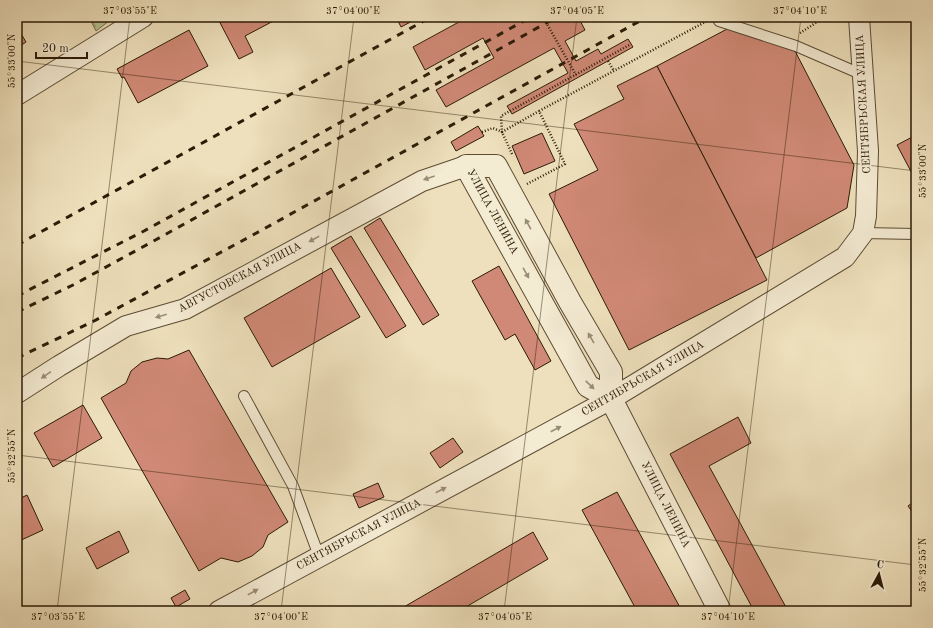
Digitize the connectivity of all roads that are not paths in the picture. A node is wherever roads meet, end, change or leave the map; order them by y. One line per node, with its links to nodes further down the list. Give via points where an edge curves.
1 (143, 17): 5 (street, via 91,45)
2 (859, 17): 4 (street, СЕНТЯБРЬСКАЯ УЛИЦА)
3 (719, 21): 4 (lane, via 796,46)
4 (863, 75): 7 (street, СЕНТЯБРЬСКАЯ УЛИЦА, via 868,151)
5 (17, 95)
6 (466, 166): 9 (street, АВГУСТОВСКАЯ УЛИЦА, one-way to 9, via 422,181 185,309 126,326); 11 (street, УЛИЦА ЛЕНИНА, via 588,386)
7 (863, 233): 8 (lane); 11 (street, СЕНТЯБРЬСКАЯ УЛИЦА, via 846,257)
8 (916, 234)
9 (17, 393)
10 (244, 396): 12 (lane, via 293,486)
11 (611, 399): 12 (street, СЕНТЯБРЬСКАЯ УЛИЦА, one-way to 11); 14 (street, УЛИЦА ЛЕНИНА)
12 (319, 556): 13 (street, СЕНТЯБРЬСКАЯ УЛИЦА, one-way to 12)
13 (219, 611)
14 (720, 611)

